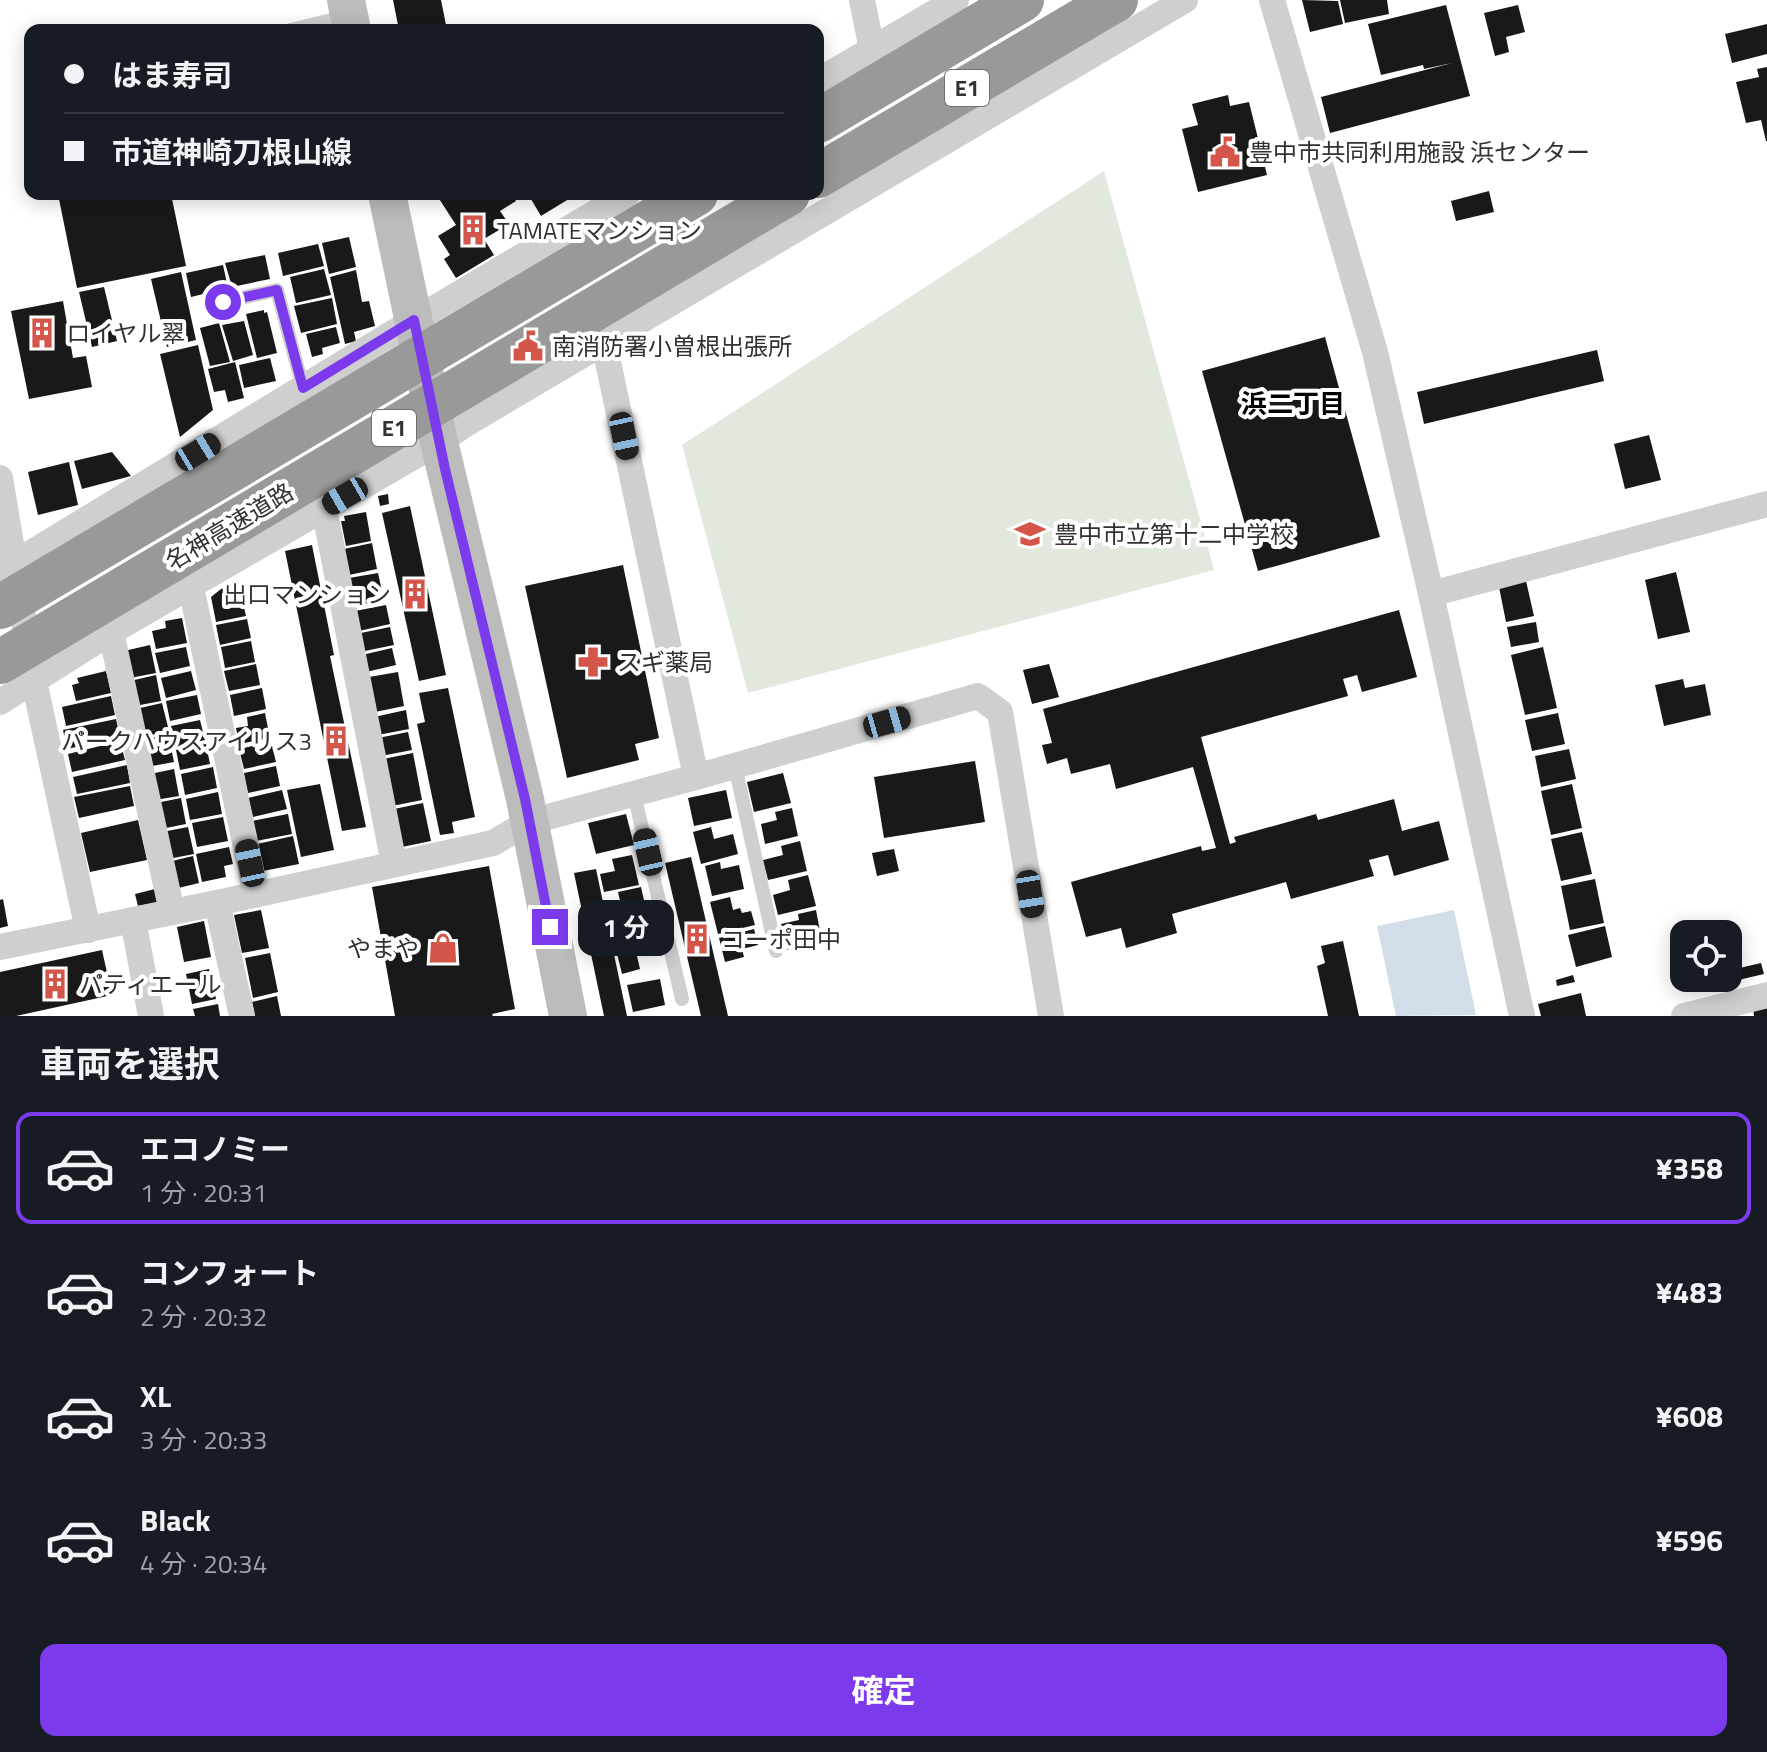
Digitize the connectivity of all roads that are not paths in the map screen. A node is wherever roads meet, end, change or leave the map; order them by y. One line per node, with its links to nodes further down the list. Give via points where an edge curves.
1 (862, 0): 9 (street)
2 (956, 0): 9 (street)
3 (1022, 0): 11 (highway, E1)
4 (1116, 0): 12 (highway, E1)
5 (1185, 0): 19 (street)
6 (1272, 0): 27 (street, via 1375,352)
7 (349, 15): 8 (lane)
8 (314, 24)
9 (872, 50): 10 (street)
10 (824, 78)
11 (824, 117)
12 (824, 172)
13 (388, 200): 18 (street)
14 (617, 200): 18 (street)
15 (686, 200): 28 (highway, 名神高速道路 / E1)
16 (778, 200): 30 (highway, 名神高速道路 / E1)
17 (223, 302): 20 (lane, via 277,290)
18 (414, 320): 20 (street); 21 (street)
19 (604, 343): 21 (street); 33 (street)
20 (303, 388): 25 (street)
21 (439, 442): 24 (street); 35 (street)
22 (0, 480): 25 (street)
23 (1767, 504): 27 (street)
24 (324, 508): 26 (street); 36 (street)
25 (7, 568): 30 (street)
26 (191, 587): 29 (street); 37 (street)
27 (1431, 594): 50 (street)
28 (0, 607)
29 (111, 632): 30 (street); 39 (street)
30 (17, 672): 31 (street); 41 (street)
31 (0, 702)
32 (735, 766): 33 (street); 43 (lane); 49 (street, via 978,696 1000,712)
33 (696, 777): 34 (street)
34 (634, 794): 35 (street); 45 (lane)
35 (529, 822): 36 (street, via 493,843); 48 (street)
36 (394, 864): 37 (street)
37 (256, 894): 38 (street)
38 (217, 903): 39 (street); 47 (street)
39 (172, 912): 40 (street)
40 (133, 920): 41 (street); 46 (street)
41 (88, 930): 42 (street)
42 (0, 947)
43 (776, 951)
44 (1767, 995): 51 (street)
45 (682, 999)
46 (151, 1016)
47 (242, 1016)
48 (568, 1016)
49 (1051, 1016)
50 (1522, 1016)
51 (1684, 1016)

